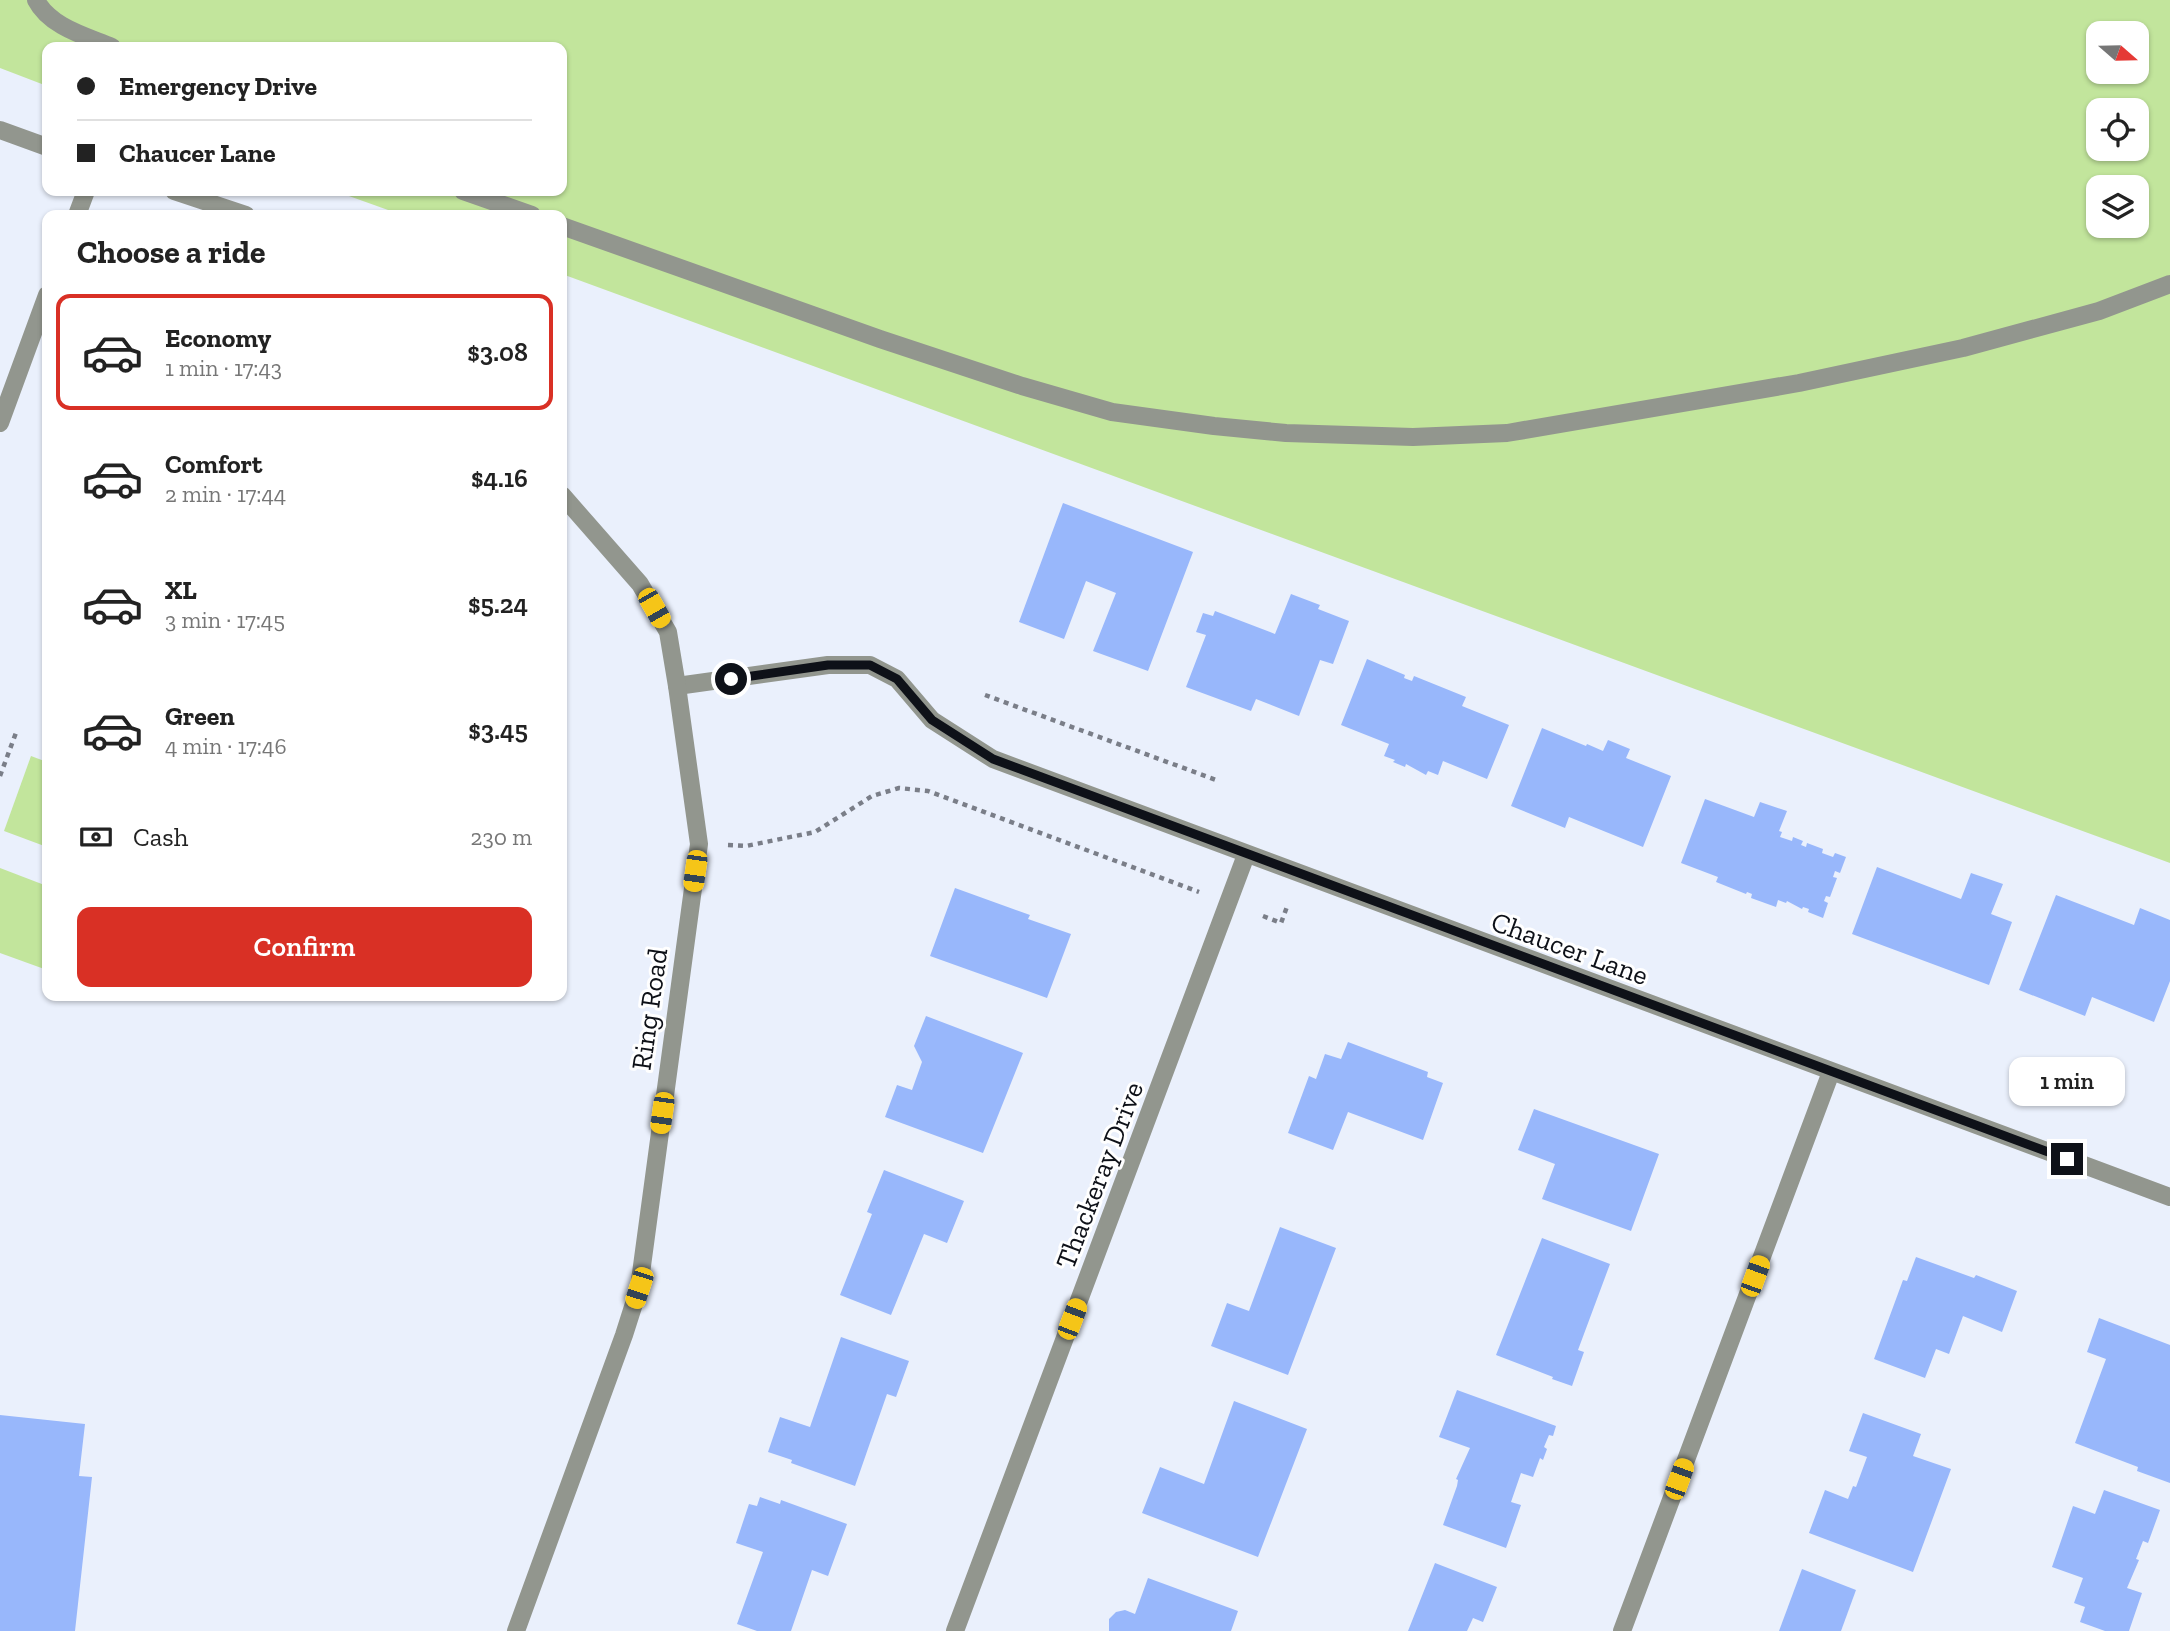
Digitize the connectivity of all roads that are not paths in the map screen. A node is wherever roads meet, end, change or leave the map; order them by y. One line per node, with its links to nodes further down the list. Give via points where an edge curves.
1 (36, 0): 2 (street, via 58,24)
2 (100, 42)
3 (0, 130): 4 (street)
4 (42, 145)
5 (189, 196): 7 (street)
6 (477, 196): 8 (street)
7 (231, 210)
8 (518, 210)
9 (567, 228): 10 (street, via 880,339 1112,412 1286,433 1413,437 1507,433 1799,383 1963,348 2099,312)
10 (2170, 284)
11 (42, 309): 12 (street)
12 (0, 423)
13 (567, 501): 14 (street, Ring Road, via 640,584 668,632)
14 (677, 686): 15 (street, Chaucer Lane, via 828,665 870,665 897,679 932,720 993,759); 18 (street, Ring Road, via 698,844 639,1288)
15 (1247, 855): 16 (street, Chaucer Lane); 19 (street, Thackeray Drive)
16 (1831, 1072): 17 (street, Chaucer Lane); 20 (street)
17 (2170, 1198)
18 (516, 1631)
19 (955, 1631)
20 (1622, 1631)

